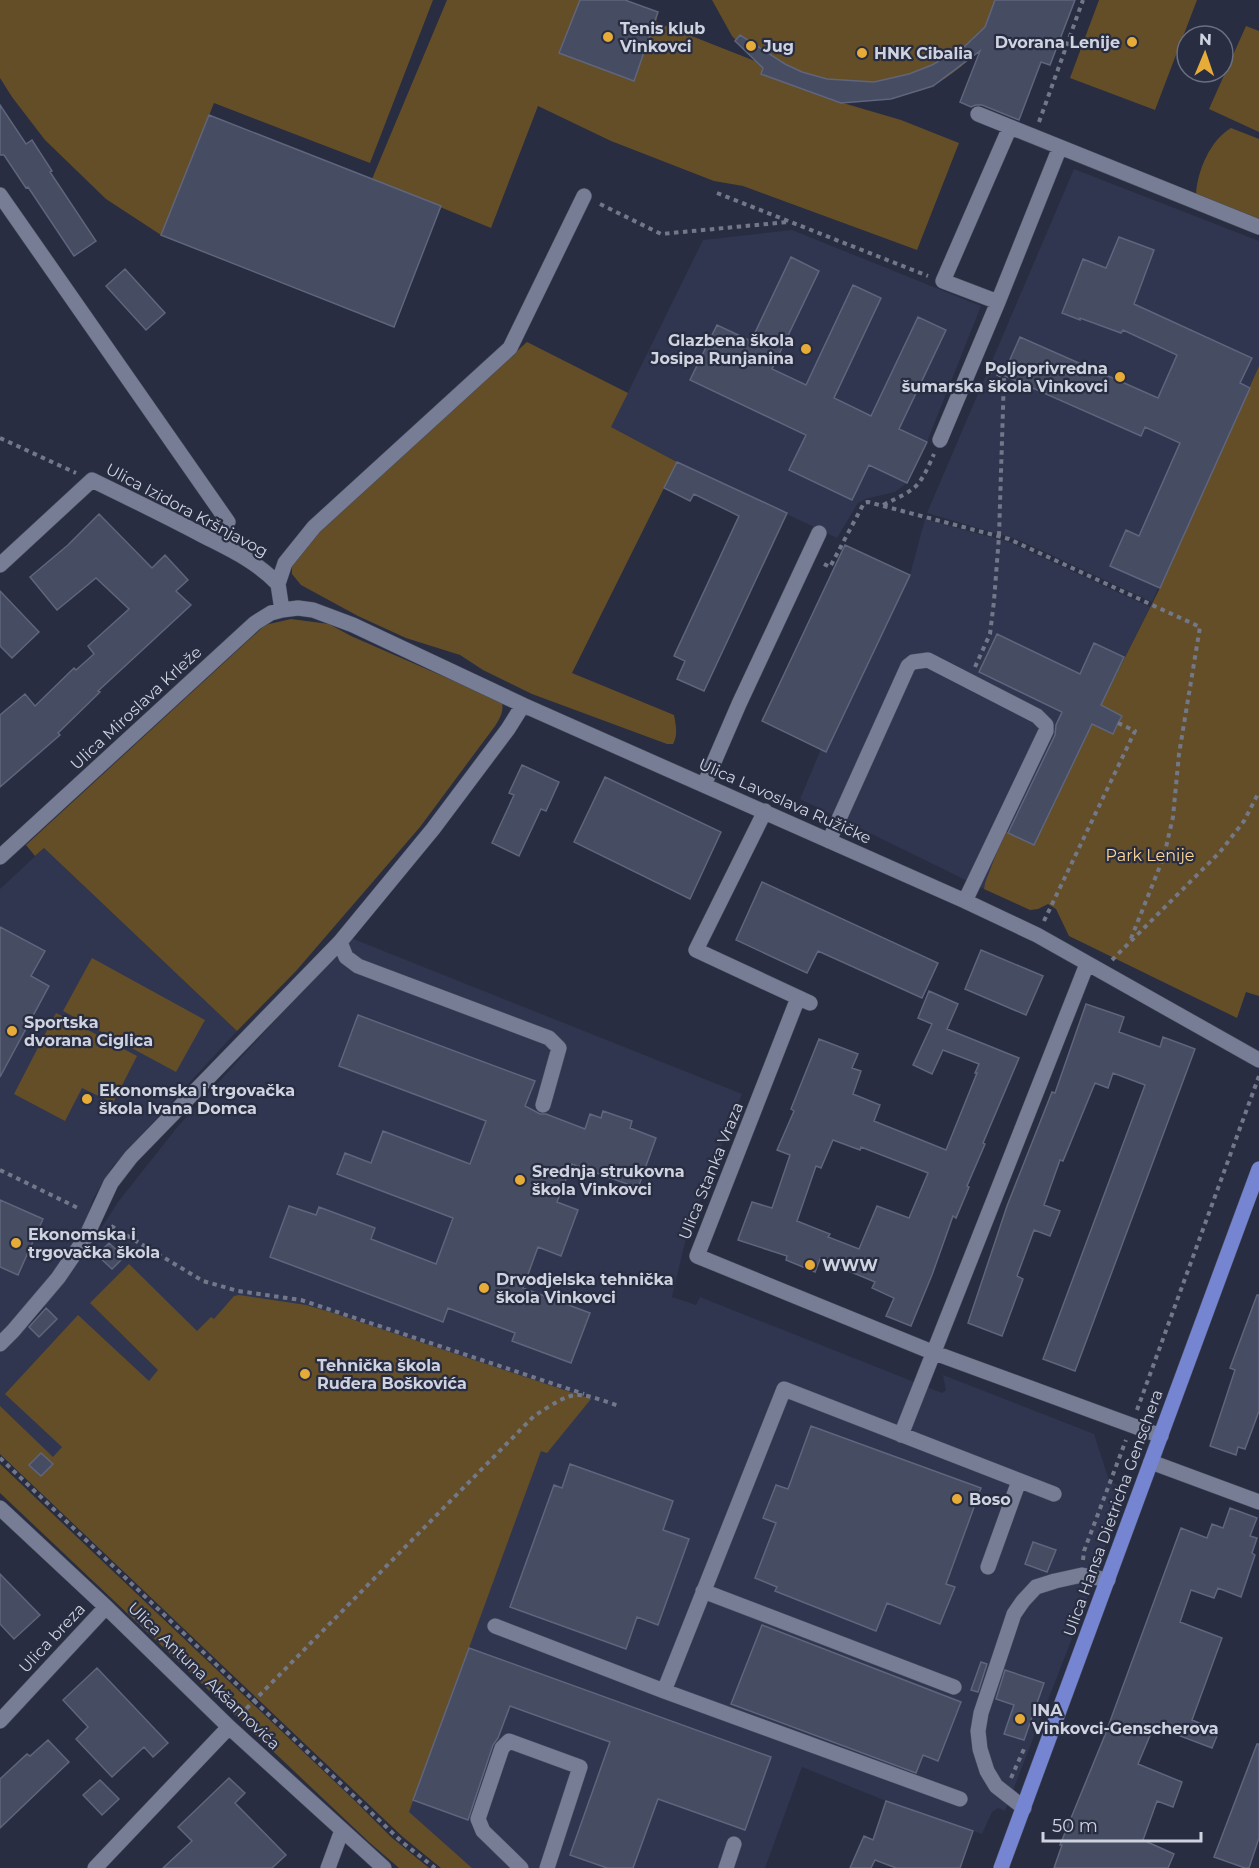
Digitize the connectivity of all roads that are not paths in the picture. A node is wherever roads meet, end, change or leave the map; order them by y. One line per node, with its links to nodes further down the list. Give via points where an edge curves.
1 (978, 114): 2 (street)
2 (1010, 127): 3 (street); 7 (street, via 943,281)
3 (1060, 147): 6 (street); 7 (street)
4 (0, 195): 9 (street)
5 (584, 196): 12 (street, via 510,348 314,527 285,563)
6 (1259, 227)
7 (998, 302): 8 (street)
8 (940, 440)
9 (228, 522)
10 (819, 533): 15 (street)
11 (0, 565): 12 (street, Ulica Izidora Kršnjavog, via 92,480 235,552 263,568)
12 (278, 584): 13 (street)
13 (282, 610): 14 (street, Ulica Lavoslava Ružičke, via 313,610 353,625); 18 (street, Ulica Miroslava Krleže, via 255,623)
14 (523, 705): 15 (street, Ulica Lavoslava Ružičke); 20 (street, via 433,829)
15 (704, 785): 16 (street, Ulica Lavoslava Ružičke)
16 (765, 811): 17 (street, Ulica Lavoslava Ružičke); 26 (street, Ulica Stanka Vraza, via 696,950 804,1001 697,1256)
17 (829, 841): 19 (street, Ulica Lavoslava Ružičke); 19 (street, via 908,666 928,660 1038,716 1046,725)
18 (0, 857)
19 (965, 901): 21 (street, Ulica Lavoslava Ružičke, via 1037,935)
20 (340, 942): 23 (street, via 346,957 358,966 549,1038 559,1048); 25 (street, via 131,1157 111,1183 86,1237 58,1278)
21 (1094, 968): 22 (street, Ulica Lavoslava Ružičke); 26 (street)
22 (1259, 1060)
23 (543, 1105)
24 (1259, 1170): 28 (main road, Ulica Hansa Dietricha Genschera)
25 (0, 1344)
26 (932, 1352): 27 (street); 28 (street, Ulica Stanka Vraza)
27 (900, 1435): 30 (street); 36 (street, via 784,1389)
28 (1161, 1436): 29 (main road, Ulica Hansa Dietricha Genschera)
29 (1151, 1462): 32 (street); 35 (main road, Ulica Hansa Dietricha Genschera)
30 (1019, 1481): 31 (street); 34 (street)
31 (1054, 1494)
32 (1259, 1502)
33 (0, 1508): 37 (street, Ulica Antuna Akšamovića)
34 (988, 1567)
35 (1108, 1580): 44 (main road, Ulica Hansa Dietricha Genschera); 44 (street, via 1082,1575 1036,1587 1014,1614 978,1731 987,1771 996,1786)
36 (703, 1591): 39 (street); 40 (street)
37 (106, 1607): 41 (street, Ulica breza); 42 (street, Ulica Antuna Akšamovića)
38 (495, 1626): 40 (street)
39 (954, 1687)
40 (664, 1691): 43 (street)
41 (0, 1721)
42 (229, 1727): 45 (street, Ulica Antuna Akšamovića); 47 (street)
43 (960, 1799)
44 (1024, 1808): 53 (main road, Ulica Hansa Dietricha Genschera)
45 (342, 1830): 48 (street); 49 (street, Ulica Antuna Akšamovića)
46 (734, 1844): 52 (street)
47 (95, 1868)
48 (328, 1868)
49 (384, 1868)
50 (520, 1868): 51 (street, via 480,1828 478,1819 502,1748 509,1741 580,1767)
51 (548, 1868)
52 (726, 1868)
53 (1001, 1868)

